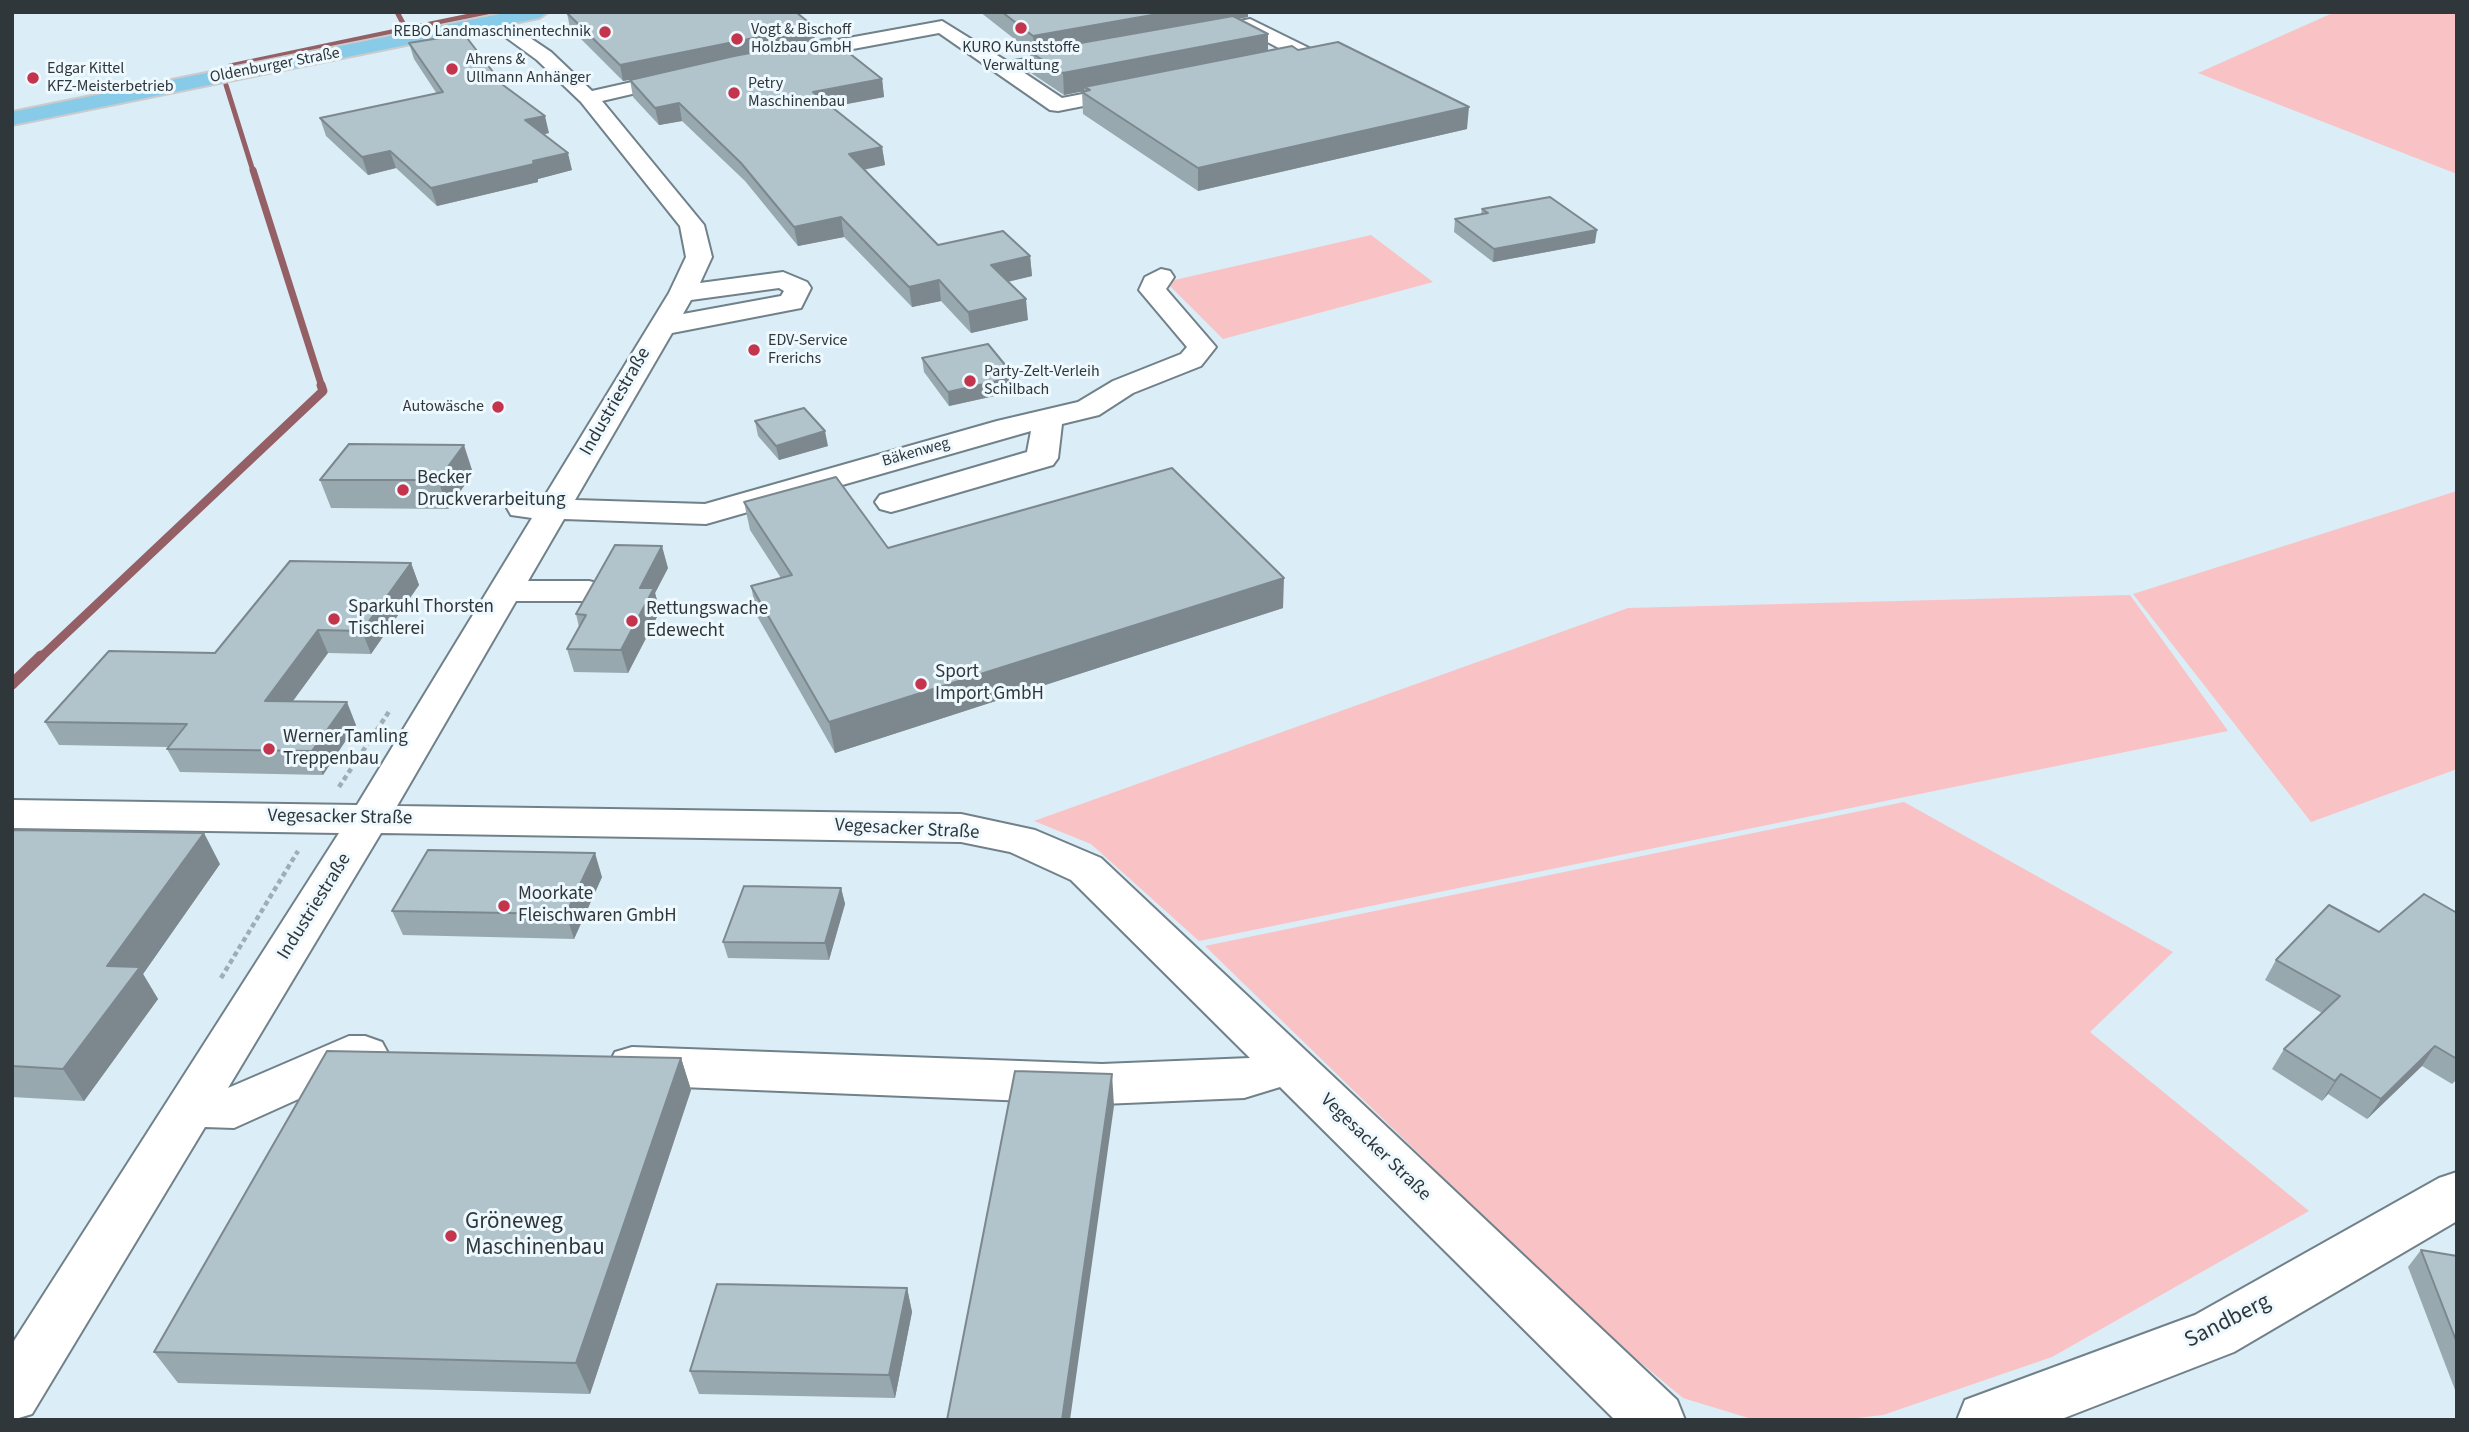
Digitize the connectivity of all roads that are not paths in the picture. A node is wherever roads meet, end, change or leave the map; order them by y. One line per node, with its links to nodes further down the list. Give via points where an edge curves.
1 (538, 12): 3 (main road, Oldenburger Straße)
2 (1254, 19): 4 (street); 7 (street, via 1308,55)
3 (496, 21): 11 (street, Industriestraße, via 544,56); 12 (main road, Oldenburger Straße)
4 (1196, 35)
5 (1100, 52): 8 (street)
6 (774, 53): 8 (street, via 942,27)
7 (1256, 65)
8 (1005, 69): 10 (street, via 1058,105)
9 (696, 73): 11 (street)
10 (1150, 86)
11 (588, 98): 14 (street, Industriestraße, via 692,225 699,257)
12 (12, 119)
13 (1161, 277): 16 (street, Bäkenweg, via 1152,290 1202,346 1197,353 1191,360 1123,387 1088,409)
14 (682, 293): 15 (street, Industriestraße); 15 (street, via 783,280 798,288 792,303)
15 (659, 327): 18 (street, Industriestraße)
16 (1048, 418): 17 (street, via 1042,458); 18 (street, Bäkenweg, via 706,514)
17 (891, 502)
18 (538, 509): 20 (street, Industriestraße)
19 (589, 590): 20 (street)
20 (505, 591): 22 (street, Industriestraße)
21 (12, 814): 22 (street, Vegesacker Straße)
22 (369, 819): 25 (street, Vegesacker Straße, via 961,828 1020,840 1086,869); 26 (street, Industriestraße)
23 (404, 1057): 26 (street, via 349,1055 234,1108)
24 (585, 1065): 25 (street, via 1102,1084 1244,1079)
25 (1289, 1065): 29 (street, Vegesacker Straße)
26 (190, 1107): 28 (street, Industriestraße)
27 (2457, 1194): 30 (street, Sandberg, via 2214,1334)
28 (12, 1395)
29 (1656, 1420)
30 (1986, 1420)

